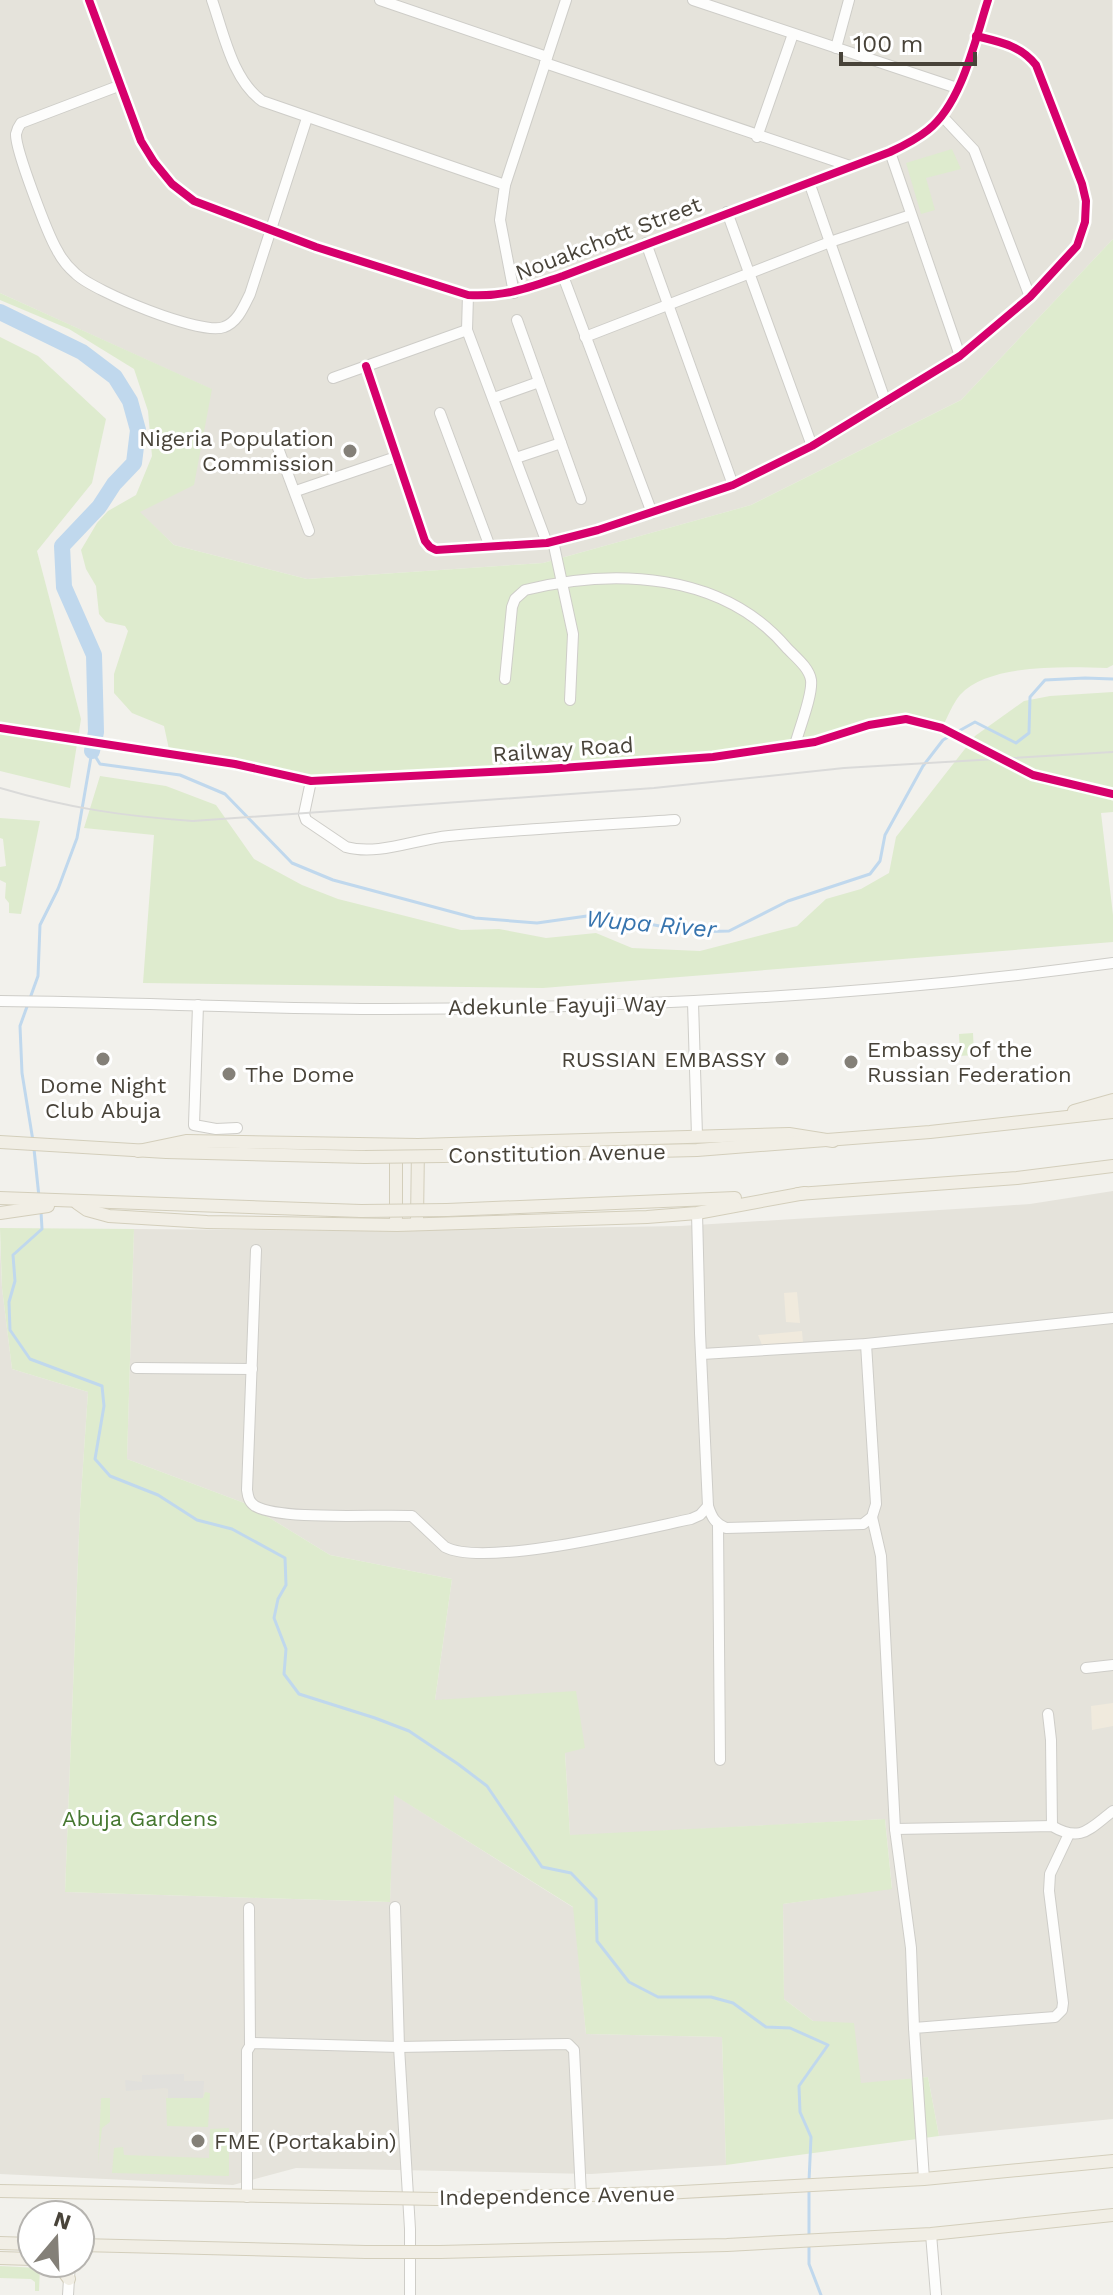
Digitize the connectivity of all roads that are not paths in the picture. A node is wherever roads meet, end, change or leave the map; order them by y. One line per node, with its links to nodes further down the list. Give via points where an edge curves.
1 (89, 0): 12 (street, Nouakchott Street)
2 (212, 0): 15 (street, via 247,87 262,101)
3 (380, 0): 11 (street)
4 (566, 0): 11 (street)
5 (693, 0): 8 (street)
6 (849, 0): 10 (street)
7 (988, 0): 9 (street, Nouakchott Street)
8 (793, 34): 10 (street); 16 (street)
9 (976, 36): 13 (street, Nouakchott Street); 30 (street, via 1010,44 1036,65 1084,193 1085,222 1077,246)
10 (836, 48): 13 (street)
11 (546, 60): 16 (street); 20 (street)
12 (121, 85): 23 (street, Nouakchott Street, via 141,141 172,184 194,201); 23 (street, via 30,119 17,129 56,250 75,274 145,309 208,329 222,328 245,304)
13 (957, 88): 14 (street, Nouakchott Street)
14 (942, 116): 17 (street, Nouakchott Street, via 929,130); 30 (street, via 974,150)
15 (307, 118): 20 (street); 23 (street)
16 (757, 137): 18 (street)
17 (890, 152): 18 (street, Nouakchott Street); 22 (street)
18 (850, 166): 19 (street, Nouakchott Street)
19 (809, 182): 21 (street, Nouakchott Street); 24 (street)
20 (505, 185): 28 (street, via 500,220)
21 (727, 212): 25 (street, Nouakchott Street); 26 (street)
22 (911, 215): 24 (street); 35 (street)
23 (270, 230): 29 (street, Nouakchott Street)
24 (830, 242): 26 (street); 40 (street)
25 (646, 243): 27 (street, Nouakchott Street); 31 (street)
26 (750, 273): 31 (street); 44 (street)
27 (563, 276): 28 (street, Nouakchott Street); 34 (street)
28 (514, 293): 29 (street, Nouakchott Street)
29 (468, 295): 33 (street)
30 (1030, 297): 35 (street)
31 (668, 306): 34 (street); 47 (street)
32 (517, 320): 38 (street)
33 (467, 330): 36 (street); 39 (street)
34 (585, 337): 50 (street)
35 (960, 356): 40 (street)
36 (366, 366): 37 (street); 45 (street)
37 (333, 378)
38 (539, 382): 39 (street); 43 (street)
39 (494, 398): 46 (street)
40 (886, 403): 44 (street)
41 (440, 413): 53 (street)
42 (275, 440): 48 (street)
43 (561, 443): 46 (street); 49 (street)
44 (812, 446): 47 (street)
45 (396, 457): 48 (street); 53 (street, via 430,547)
46 (516, 458): 52 (street)
47 (733, 485): 50 (street)
48 (296, 491): 51 (street)
49 (581, 499)
50 (652, 513): 52 (street)
51 (309, 531)
52 (550, 542): 53 (street); 54 (street)
53 (490, 547)
54 (563, 583): 55 (street, via 525,590 515,599); 56 (street, via 573,634); 58 (street, via 620,577 665,581 704,591 759,619 811,677)
55 (505, 679)
56 (570, 700)
57 (0, 728): 59 (street, Railway Road)
58 (795, 745): 59 (street, Railway Road, via 713,757); 60 (street, Railway Road, via 896,719 917,720 1033,775)
59 (311, 781): 61 (street, via 306,820 353,849 448,836)
60 (1113, 794)
61 (675, 820)
62 (1113, 963): 64 (street, Adekunle Fayuji Way)
63 (0, 1001): 65 (street, Adekunle Fayuji Way)
64 (693, 1002): 65 (street, Adekunle Fayuji Way, via 387,1009); 70 (street)
65 (198, 1005): 69 (street, via 194,1125)
66 (1113, 1100): 68 (main road)
67 (1113, 1112): 68 (main road, Constitution Avenue)
68 (1039, 1121): 71 (main road, Constitution Avenue)
69 (237, 1128)
70 (697, 1136): 71 (main road, via 789,1134); 74 (main road)
71 (833, 1141): 75 (main road, Constitution Avenue, bridge, via 443,1156)
72 (0, 1142): 75 (main road, Constitution Avenue)
73 (397, 1145): 74 (main road); 75 (main road, via 186,1141); 83 (main road)
74 (418, 1145): 82 (main road)
75 (138, 1151)
76 (1109, 1168): 77 (main road)
77 (805, 1193): 79 (main road, bridge, via 447,1210); 81 (main road)
78 (0, 1198): 79 (main road)
79 (70, 1202): 80 (main road); 83 (main road, via 109,1216)
80 (0, 1213)
81 (697, 1213): 82 (main road); 87 (street)
82 (417, 1224): 83 (main road)
83 (397, 1225)
84 (256, 1250): 89 (street)
85 (1113, 1318): 86 (street)
86 (866, 1344): 87 (street); 91 (street, via 876,1504)
87 (702, 1354): 90 (street)
88 (136, 1368): 89 (street)
89 (252, 1369): 90 (street, via 247,1490 257,1507 295,1514 412,1516 451,1551 476,1553 616,1536 691,1519)
90 (708, 1506): 92 (street)
91 (872, 1517): 92 (street, via 863,1524); 99 (street, via 881,1556)
92 (718, 1525): 96 (street)
93 (1113, 1665): 94 (street)
94 (1086, 1668)
95 (1048, 1714): 98 (street)
96 (720, 1760)
97 (1113, 1811): 100 (street, via 1085,1833)
98 (1052, 1826): 99 (street); 100 (street)
99 (895, 1829): 103 (street, via 911,1948)
100 (1068, 1836): 103 (street, via 1050,1874 1049,1891 1063,2003 1059,2015)
101 (395, 1907): 105 (street)
102 (249, 1908): 104 (street)
103 (914, 2028): 107 (street)
104 (250, 2044): 105 (street); 110 (street)
105 (399, 2047): 109 (street, via 568,2044 574,2050); 116 (street)
106 (1113, 2161): 107 (main road, Independence Avenue)
107 (924, 2179): 109 (main road, Independence Avenue)
108 (0, 2191): 110 (main road, Independence Avenue)
109 (581, 2195): 110 (main road, Independence Avenue, bridge)
110 (247, 2197)
111 (1113, 2215): 112 (main road)
112 (931, 2234): 113 (main road, bridge, via 440,2252); 117 (street)
113 (96, 2245)
114 (69, 2279): 115 (street)
115 (68, 2295)
116 (410, 2295)
117 (936, 2295)

